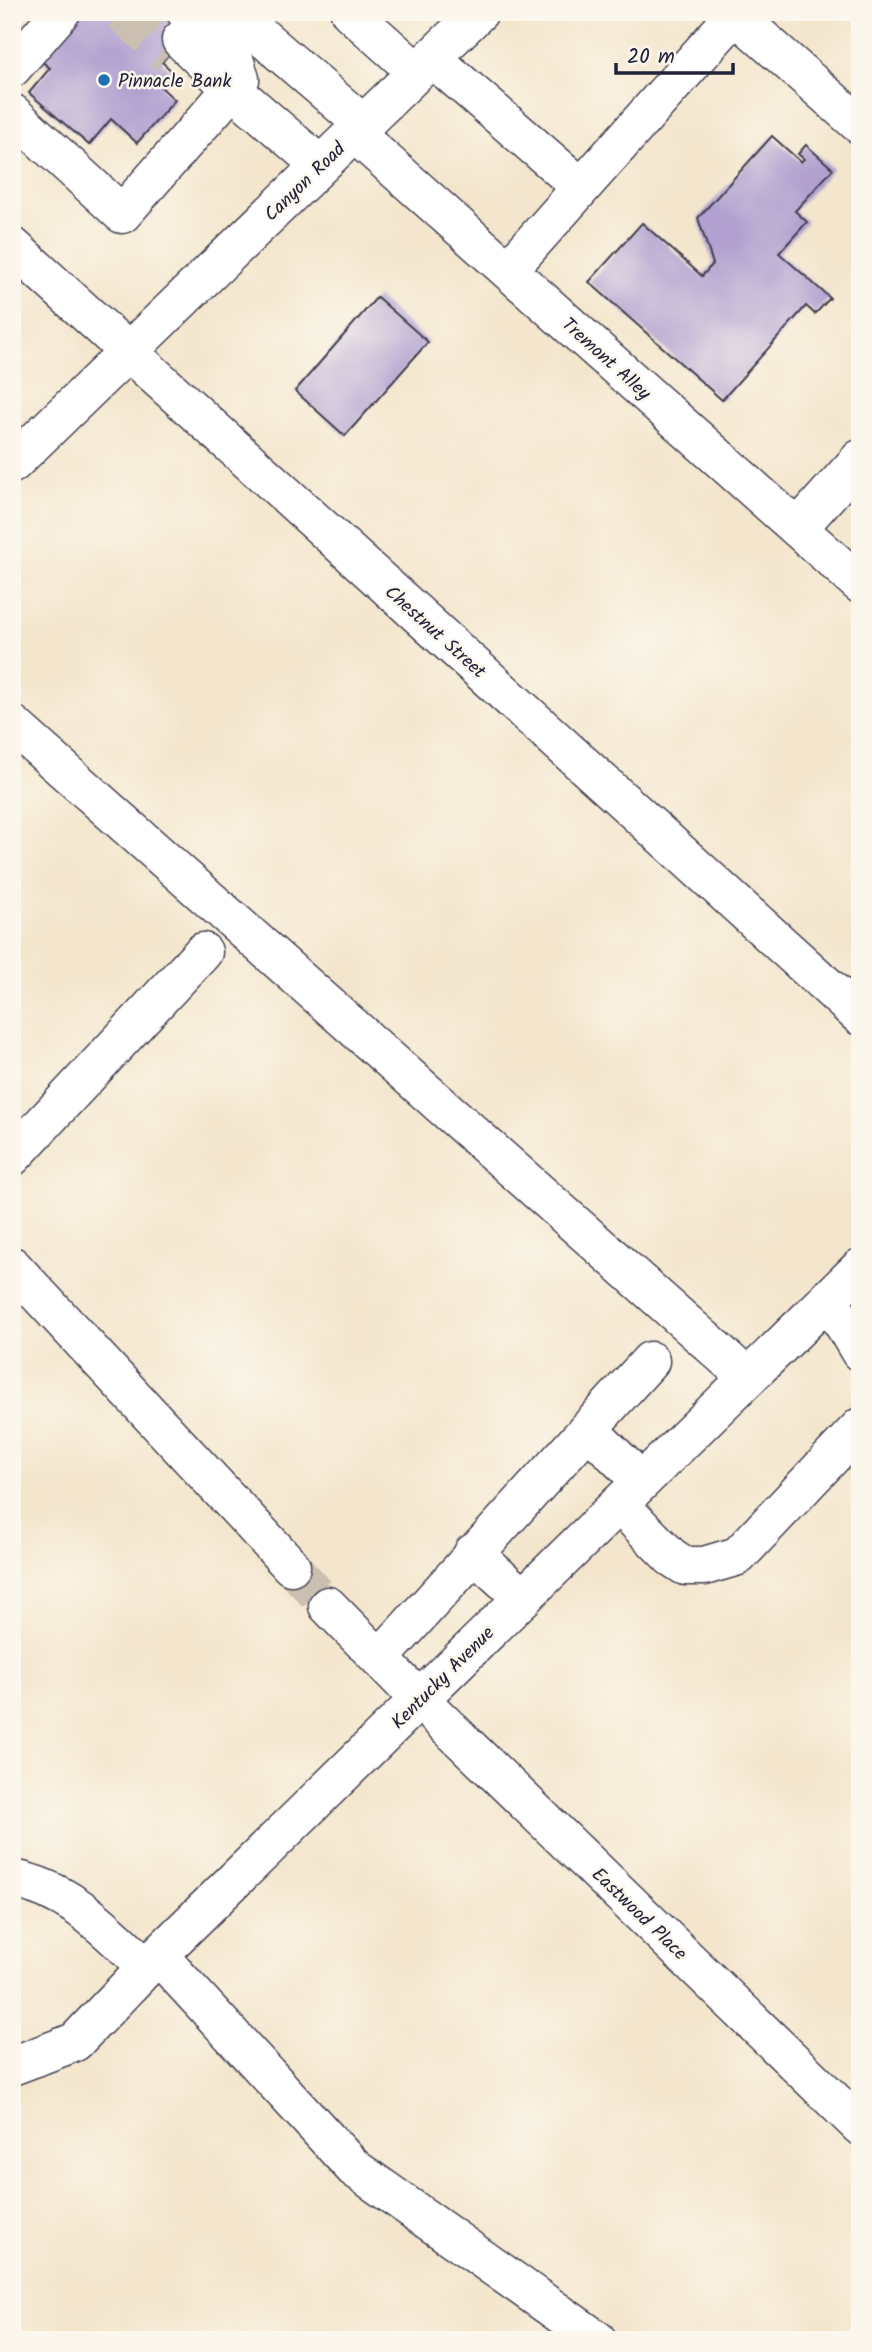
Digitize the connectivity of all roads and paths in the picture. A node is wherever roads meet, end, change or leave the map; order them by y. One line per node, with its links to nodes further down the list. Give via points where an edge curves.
1 (61, 12): 8 (street)
2 (233, 12): 12 (street, Tremont Alley)
3 (479, 12): 7 (street, Canyon Road)
4 (733, 13): 11 (street); 14 (street)
5 (356, 14): 7 (street)
6 (179, 36): 9 (street, via 232,51 240,79)
7 (425, 65): 12 (street, Canyon Road); 14 (street)
8 (12, 68)
9 (227, 96): 10 (street, via 122,214); 13 (street)
10 (12, 113)
11 (860, 125)
12 (359, 128): 13 (street, Canyon Road); 16 (street, Tremont Alley)
13 (320, 165): 17 (street, Canyon Road)
14 (581, 187): 16 (street)
15 (12, 246): 17 (street, Chestnut Street)
16 (508, 270): 20 (street, Tremont Alley)
17 (129, 349): 19 (street, Canyon Road); 24 (street, Chestnut Street)
18 (860, 459): 20 (street)
19 (12, 464)
20 (797, 528): 21 (street, Tremont Alley)
21 (860, 583)
22 (12, 724): 31 (street)
23 (203, 952): 25 (street)
24 (860, 1016)
25 (12, 1157)
26 (12, 1266): 36 (street)
27 (860, 1268): 28 (street, Kentucky Avenue)
28 (828, 1298): 29 (street); 31 (street, Kentucky Avenue)
29 (860, 1352)
30 (650, 1361): 33 (street)
31 (747, 1377): 34 (street, Kentucky Avenue)
32 (860, 1427): 34 (street, via 738,1556 704,1566 685,1566 671,1558)
33 (589, 1430): 34 (street); 35 (street)
34 (630, 1492): 37 (street, Kentucky Avenue)
35 (473, 1553): 37 (street); 39 (street)
36 (290, 1566)
37 (523, 1598): 40 (street, Kentucky Avenue)
38 (328, 1606): 39 (street, Eastwood Place)
39 (380, 1658): 40 (street, Eastwood Place)
40 (420, 1700): 42 (street, Kentucky Avenue); 44 (street, Eastwood Place)
41 (12, 1879): 42 (street, via 34,1883 86,1910)
42 (152, 1961): 43 (street, Kentucky Avenue, via 75,2042); 45 (street, via 354,2168)
43 (12, 2066)
44 (860, 2126)
45 (597, 2340)

